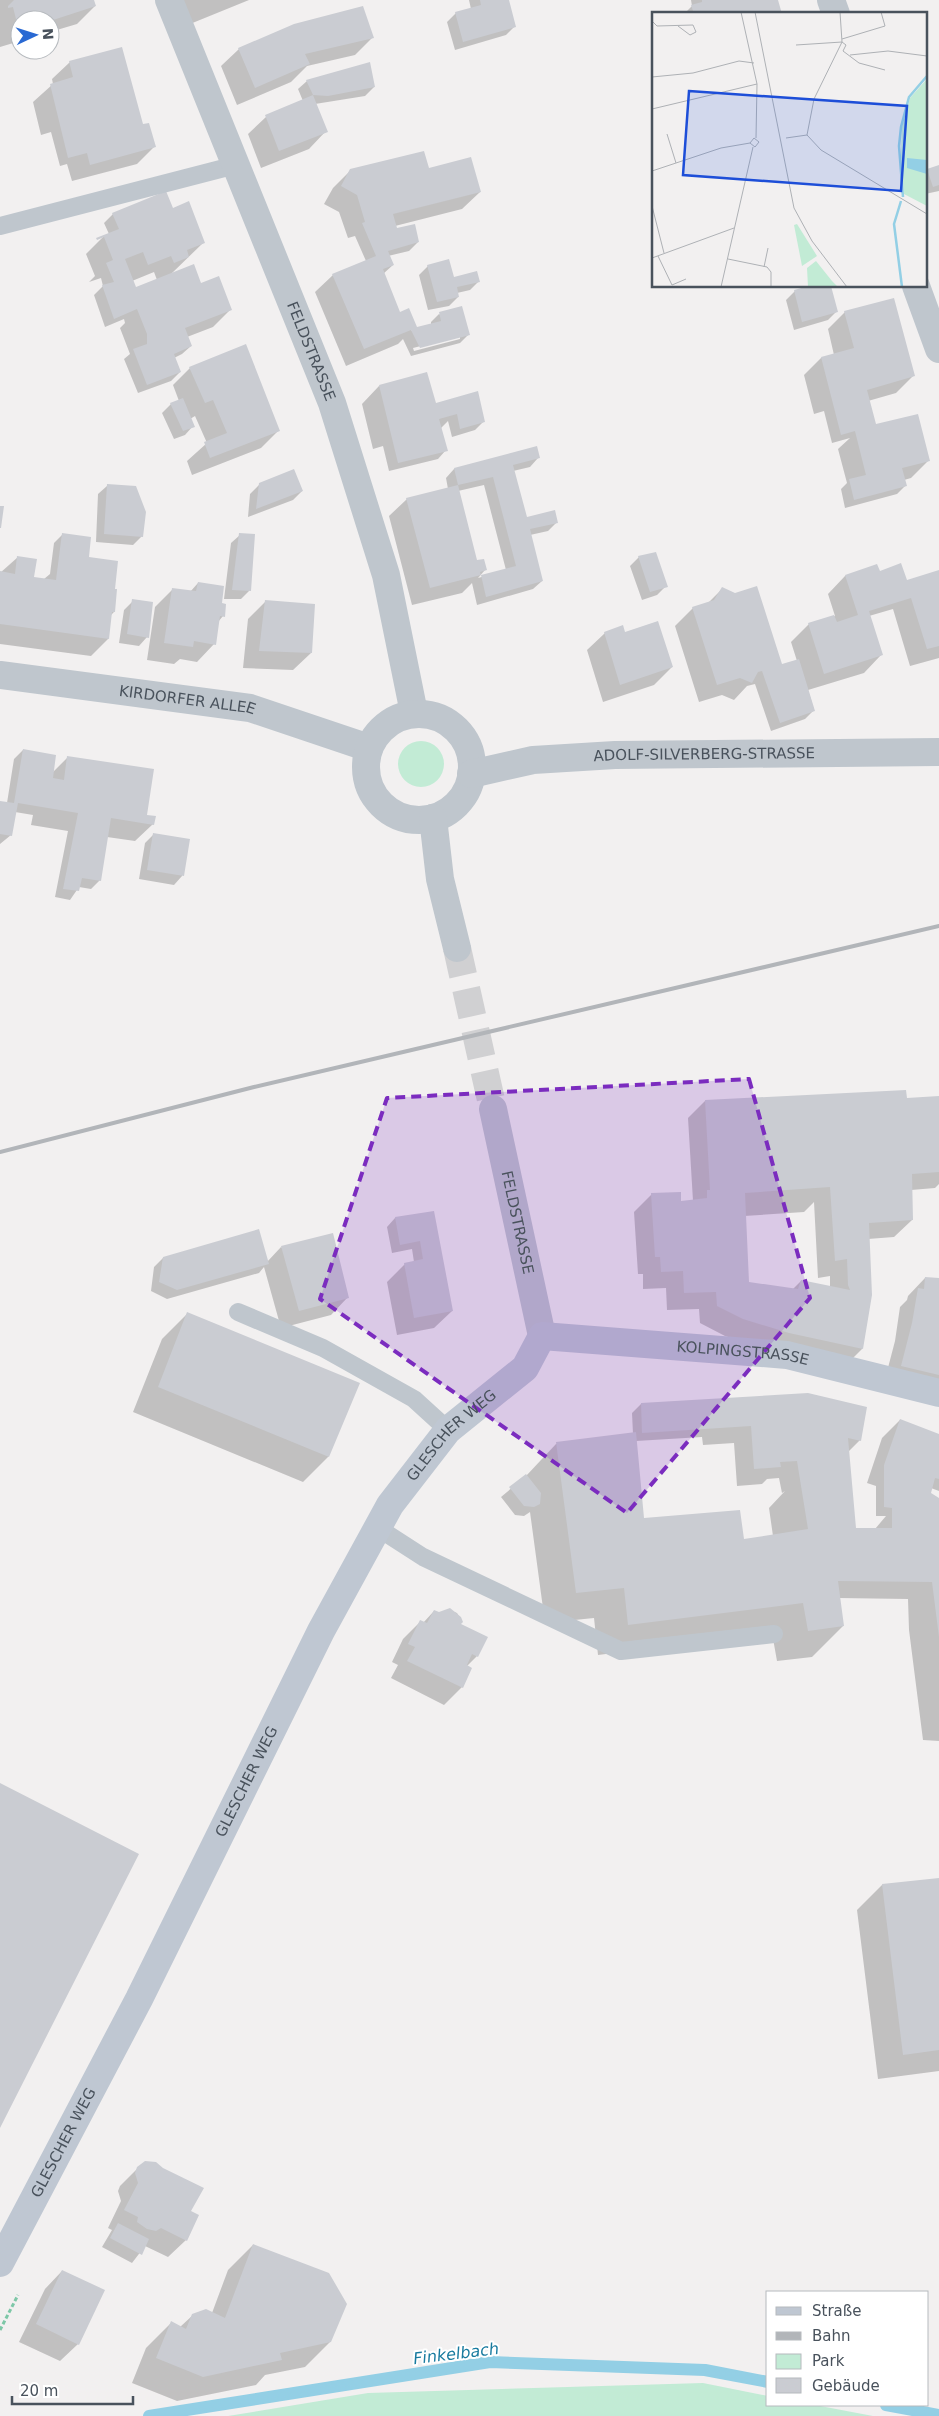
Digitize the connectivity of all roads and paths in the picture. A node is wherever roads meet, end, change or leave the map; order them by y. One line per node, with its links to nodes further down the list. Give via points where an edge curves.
1 (169, 0): 4 (street, FELDSTRASSE)
2 (831, 0): 3 (street)
3 (835, 12)
4 (236, 166): 5 (lane); 9 (street, FELDSTRASSE, via 336,413 386,575)
5 (0, 226)
6 (917, 288): 7 (street)
7 (939, 349)
8 (0, 676): 10 (street, KIRDORFER ALLEE, via 250,708)
9 (414, 713): 10 (street, via 396,718 382,728); 12 (street, via 440,718 456,728 470,756)
10 (369, 748): 13 (street, via 366,771 376,798 389,811 406,818)
11 (939, 752): 12 (street, ADOLF-SILVERBERG-STRASSE, via 615,756 533,760)
12 (471, 774): 13 (street, via 463,796 450,810)
13 (433, 818): 14 (street, via 440,880)
14 (457, 948)
15 (493, 1109): 17 (street, FELDSTRASSE)
16 (238, 1312): 19 (lane, via 331,1353 414,1399)
17 (542, 1336): 18 (street, KOLPINGSTRASSE, via 786,1355); 19 (street, GLESCHER WEG, via 526,1368)
18 (939, 1393)
19 (448, 1430): 20 (street, GLESCHER WEG, via 390,1505)
20 (378, 1528): 21 (lane, via 423,1557 620,1651); 22 (street, GLESCHER WEG, via 320,1631 139,1999)
21 (774, 1634)
22 (0, 2263)

